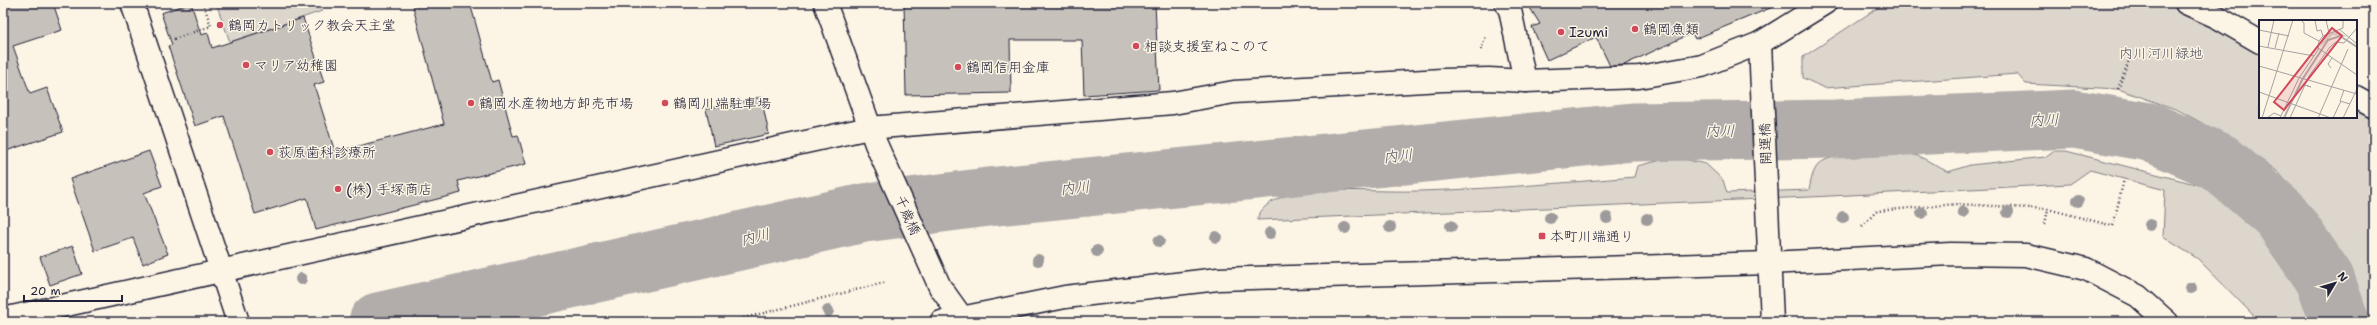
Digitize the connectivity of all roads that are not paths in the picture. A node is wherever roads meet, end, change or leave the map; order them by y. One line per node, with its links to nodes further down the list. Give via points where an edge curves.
1 (132, 3): 14 (street)
2 (825, 3): 12 (street, 千歳橋)
3 (1506, 3): 9 (street, via 1510,10)
4 (1825, 3): 8 (street)
5 (2186, 3): 6 (street)
6 (2223, 10): 7 (street)
7 (2259, 41)
8 (1760, 43): 9 (street, via 1702,66 1639,77); 13 (street, 開運橋)
9 (1525, 81): 12 (street, via 1442,80 1234,92 1173,103)
10 (2357, 98): 11 (street)
11 (2374, 107)
12 (873, 136): 14 (street); 16 (street, 千歳橋)
13 (1770, 263): 16 (street, via 1218,279 1065,297); 18 (street, 開運橋); 19 (street, via 1951,254 2026,254 2086,269 2138,296)
14 (224, 280): 15 (street); 17 (street)
15 (3, 319)
16 (956, 320)
17 (238, 322)
18 (1772, 322)
19 (2167, 322)

